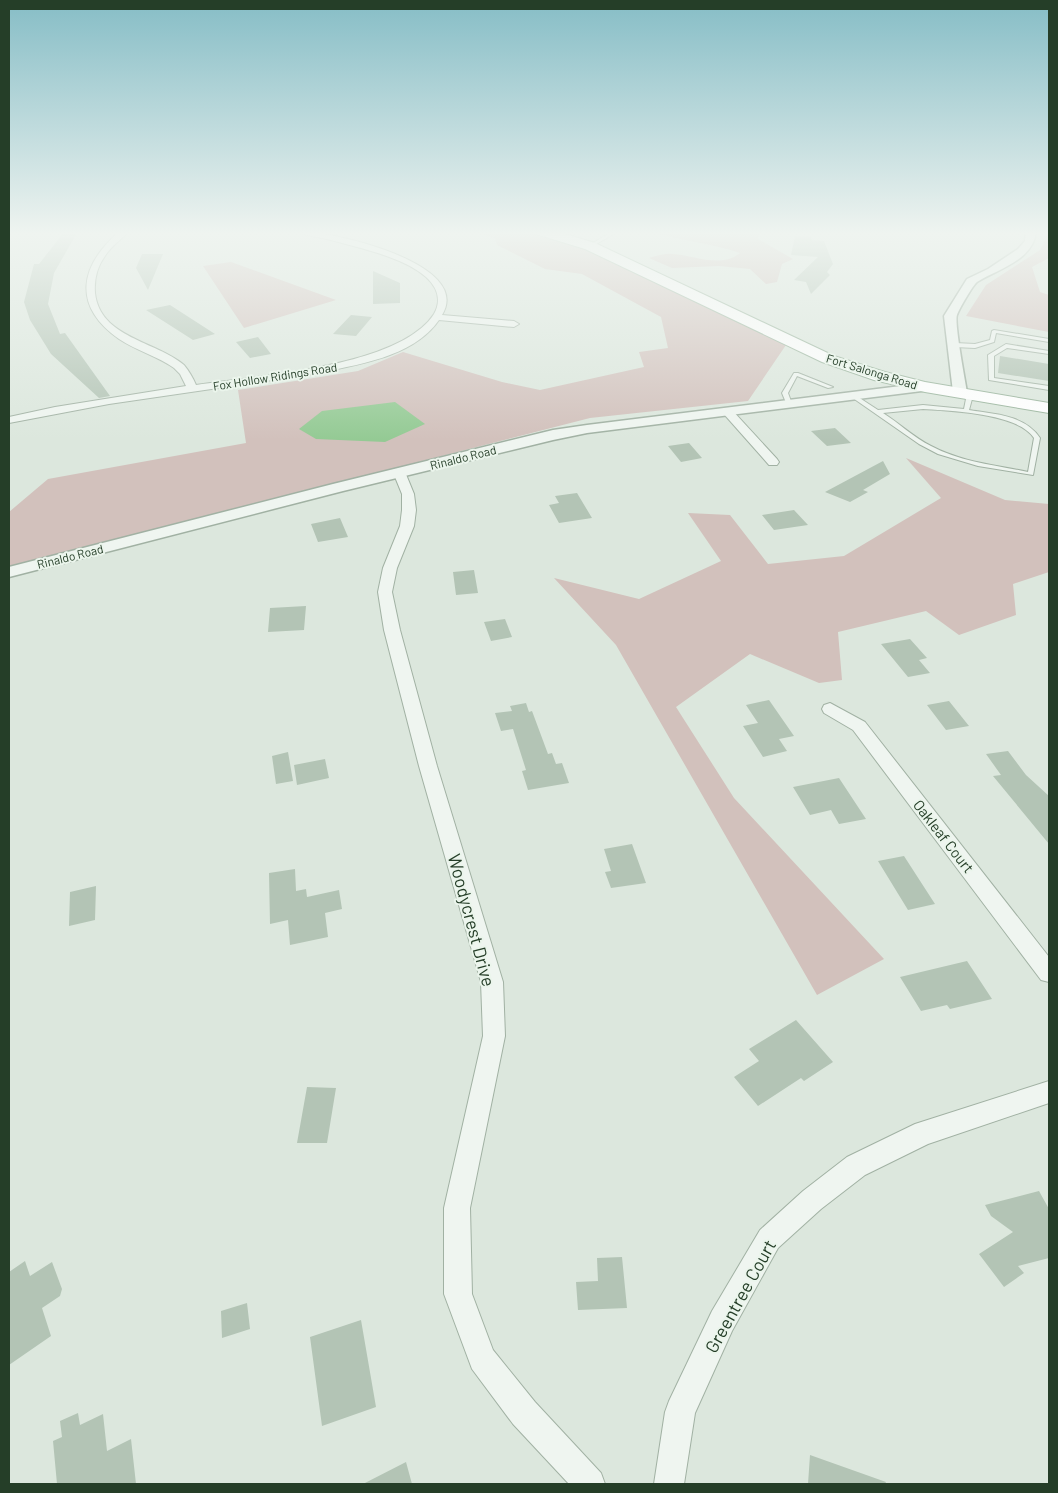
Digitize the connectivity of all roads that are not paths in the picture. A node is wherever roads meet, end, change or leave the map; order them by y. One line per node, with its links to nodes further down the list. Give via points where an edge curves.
1 (92, 301): 13 (street, via 108,325 123,337 179,367)
2 (443, 301): 5 (street)
3 (705, 301): 11 (main road, Fort Salonga Road, via 828,359)
4 (959, 301): 8 (street, via 950,316)
5 (438, 317): 6 (street); 13 (street, Fox Hollow Ridings Road, via 423,332 389,352 313,371)
6 (514, 324)
7 (1049, 340): 8 (lane, via 994,331 992,340 975,346)
8 (955, 344): 14 (street)
9 (1049, 353): 12 (lane, via 1006,346 991,355 991,379)
10 (830, 386): 16 (lane, via 796,374 785,393)
11 (925, 387): 14 (main road, Fort Salonga Road); 15 (street, Rinaldo Road)
12 (1049, 388)
13 (192, 389): 21 (street, Fox Hollow Ridings Road)
14 (960, 392): 17 (main road, Fort Salonga Road); 19 (lane, via 969,399)
15 (853, 396): 16 (street, Rinaldo Road); 20 (lane)
16 (789, 404): 18 (street, Rinaldo Road)
17 (1049, 408)
18 (727, 411): 23 (street); 24 (street, Rinaldo Road, via 587,429)
19 (966, 411): 20 (lane, via 923,407); 22 (lane, via 1017,422 1032,430)
20 (877, 412): 22 (lane, via 912,438 948,456 1031,474)
21 (9, 420)
22 (1037, 438)
23 (773, 462)
24 (399, 472): 25 (street, Rinaldo Road); 29 (street, Woodycrest Drive, via 408,494 409,510 407,526 390,568 385,592 428,766 492,982 494,1036 456,1208 458,1294 482,1359 524,1413)
25 (9, 572)
26 (830, 708): 27 (street, Oakleaf Court, via 859,726)
27 (1049, 973)
28 (1049, 1092): 30 (street, Greentree Court, via 924,1133 856,1166 769,1238 722,1321 680,1412)
29 (590, 1484)
30 (669, 1484)

